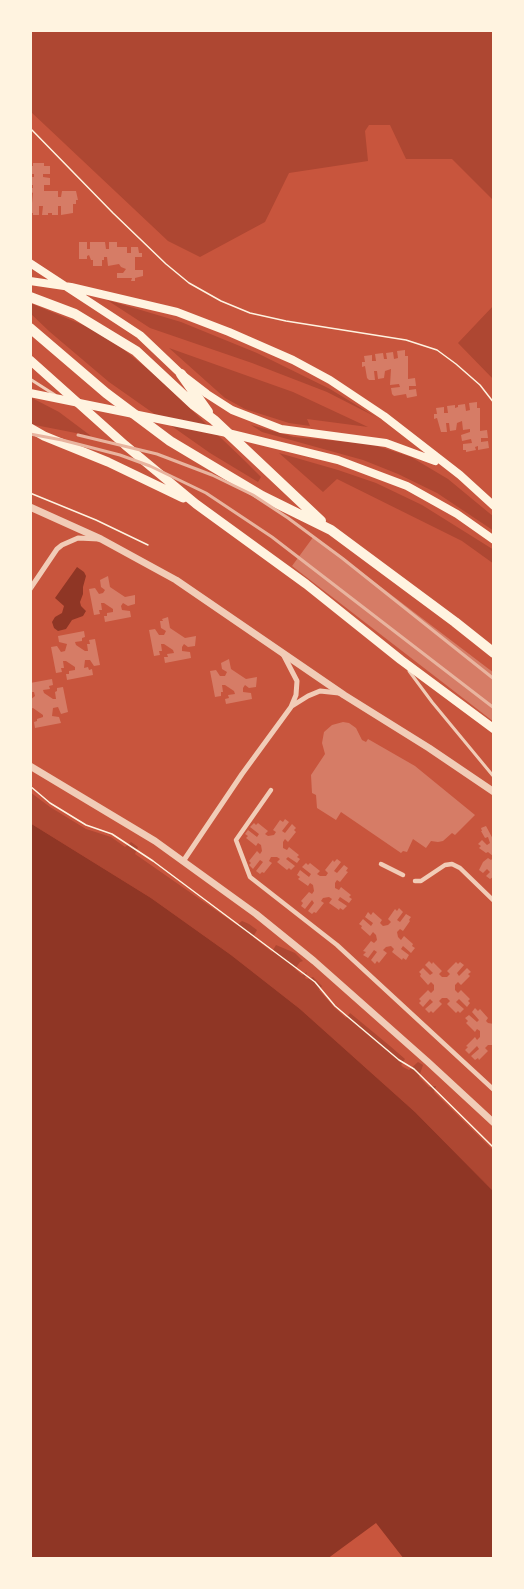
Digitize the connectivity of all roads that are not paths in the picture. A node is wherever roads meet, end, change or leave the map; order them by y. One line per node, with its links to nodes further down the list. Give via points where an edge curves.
1 (30, 262): 6 (main road, via 140,335)
2 (30, 281): 14 (main road, via 160,307 260,345 354,396)
3 (30, 297): 9 (highway, via 64,308 125,343)
4 (30, 327): 18 (highway, via 106,393 170,441 253,491)
5 (30, 360): 10 (main road)
6 (181, 374): 9 (highway); 14 (main road, via 226,406 261,423 296,432 386,443 424,455)
7 (30, 379): 10 (lane)
8 (30, 393): 20 (main road, via 338,460 396,481 457,514)
9 (214, 420): 18 (highway)
10 (100, 423): 15 (main road)
11 (30, 428): 13 (main road)
12 (30, 434): 13 (main road)
13 (44, 436): 15 (main road)
14 (452, 470): 16 (main road)
15 (196, 504): 24 (main road)
16 (494, 506)
17 (30, 507): 19 (street)
18 (331, 530): 23 (highway)
19 (101, 539): 21 (street, via 78,538 62,545); 22 (street, via 196,592)
20 (494, 540)
21 (30, 589)
22 (282, 652): 25 (street); 26 (street, via 297,681)
23 (494, 653)
24 (401, 660): 27 (main road); 29 (lane)
25 (344, 695): 26 (street, via 320,691); 31 (street)
26 (291, 707): 32 (street)
27 (494, 729)
28 (30, 766): 32 (street)
29 (494, 777)
30 (271, 790): 37 (street, via 236,840 250,878 338,945)
31 (494, 792)
32 (184, 860): 38 (street, via 314,961)
33 (381, 864): 34 (street)
34 (403, 875)
35 (415, 881): 36 (street, via 452,864)
36 (494, 901)
37 (494, 1090)
38 (494, 1123)

